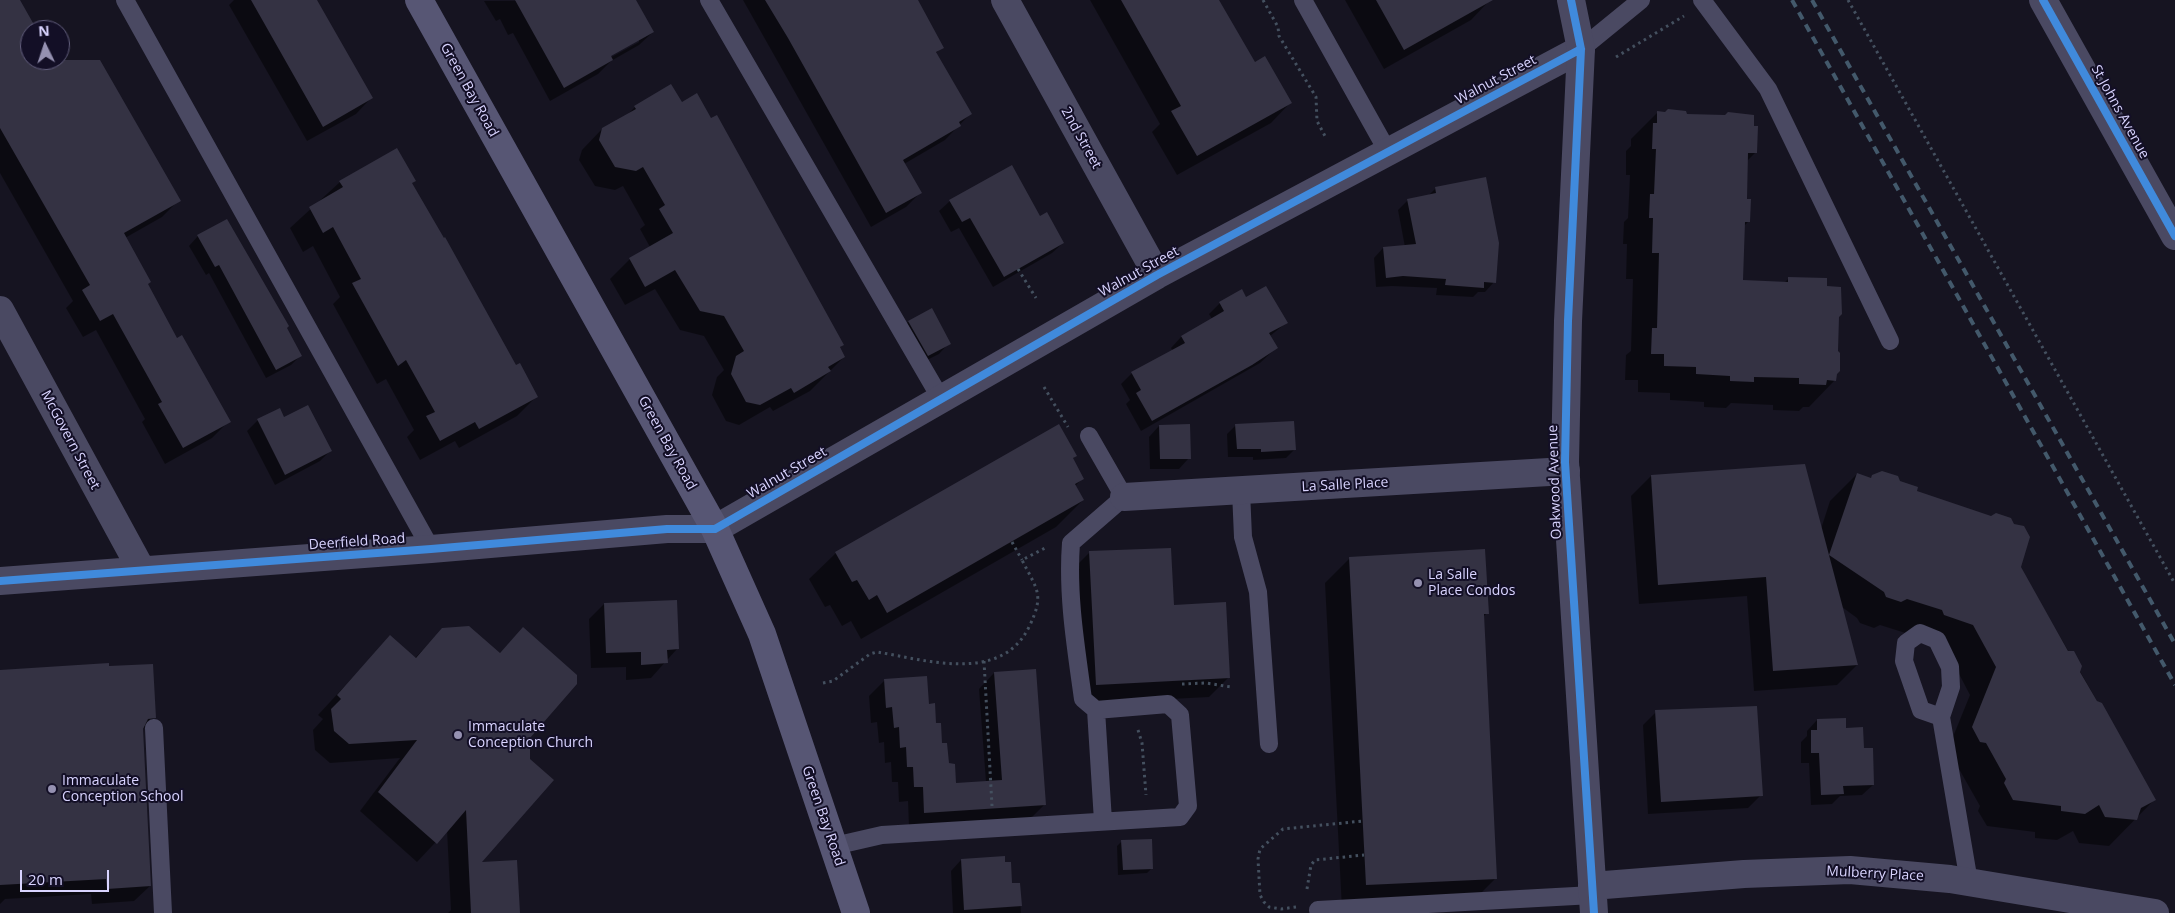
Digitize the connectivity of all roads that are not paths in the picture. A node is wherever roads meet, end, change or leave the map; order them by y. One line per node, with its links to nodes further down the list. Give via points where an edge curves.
1 (125, 0): 22 (lane)
2 (419, 0): 21 (main road, Green Bay Road)
3 (709, 0): 16 (lane)
4 (1005, 0): 13 (street, 2nd Street)
5 (1303, 0): 11 (lane)
6 (1572, 0): 10 (street, Oakwood Avenue)
7 (1641, 0): 10 (lane)
8 (2043, 0): 12 (street, St Johns Avenue)
9 (1704, 2): 15 (lane, via 1768,89)
10 (1581, 49): 11 (street, Walnut Street); 18 (street, Oakwood Avenue, via 1568,321)
11 (1388, 152): 13 (street, Walnut Street)
12 (2175, 236)
13 (1156, 276): 16 (street, Walnut Street)
14 (0, 310): 23 (street, McGovern Street)
15 (1890, 340)
16 (941, 399): 21 (street, Walnut Street)
17 (1080, 435): 20 (lane)
18 (1566, 471): 19 (street, La Salle Place); 32 (street, Oakwood Avenue)
19 (1241, 490): 20 (street, La Salle Place); 28 (lane, via 1243,537 1258,592)
20 (1124, 497): 25 (lane, via 1071,543 1069,565 1074,635 1083,699)
21 (715, 529): 22 (street, Deerfield Road, via 667,529); 30 (main road, Green Bay Road, via 762,634)
22 (431, 549): 23 (street, Deerfield Road)
23 (141, 569): 24 (street, Deerfield Road)
24 (0, 581)
25 (1096, 710): 29 (lane); 29 (lane, via 1168,704 1180,715 1188,806 1180,817)
26 (1941, 717): 31 (lane)
27 (154, 728): 34 (lane)
28 (1268, 744)
29 (1103, 821): 30 (lane, via 882,835)
30 (834, 846): 35 (main road, Green Bay Road)
31 (1969, 882): 32 (street, Mulberry Place, via 1850,870 1744,874); 36 (street, Mulberry Place)
32 (1593, 898): 33 (lane)
33 (1318, 910)
34 (163, 913)
35 (856, 913)
36 (2155, 913)

